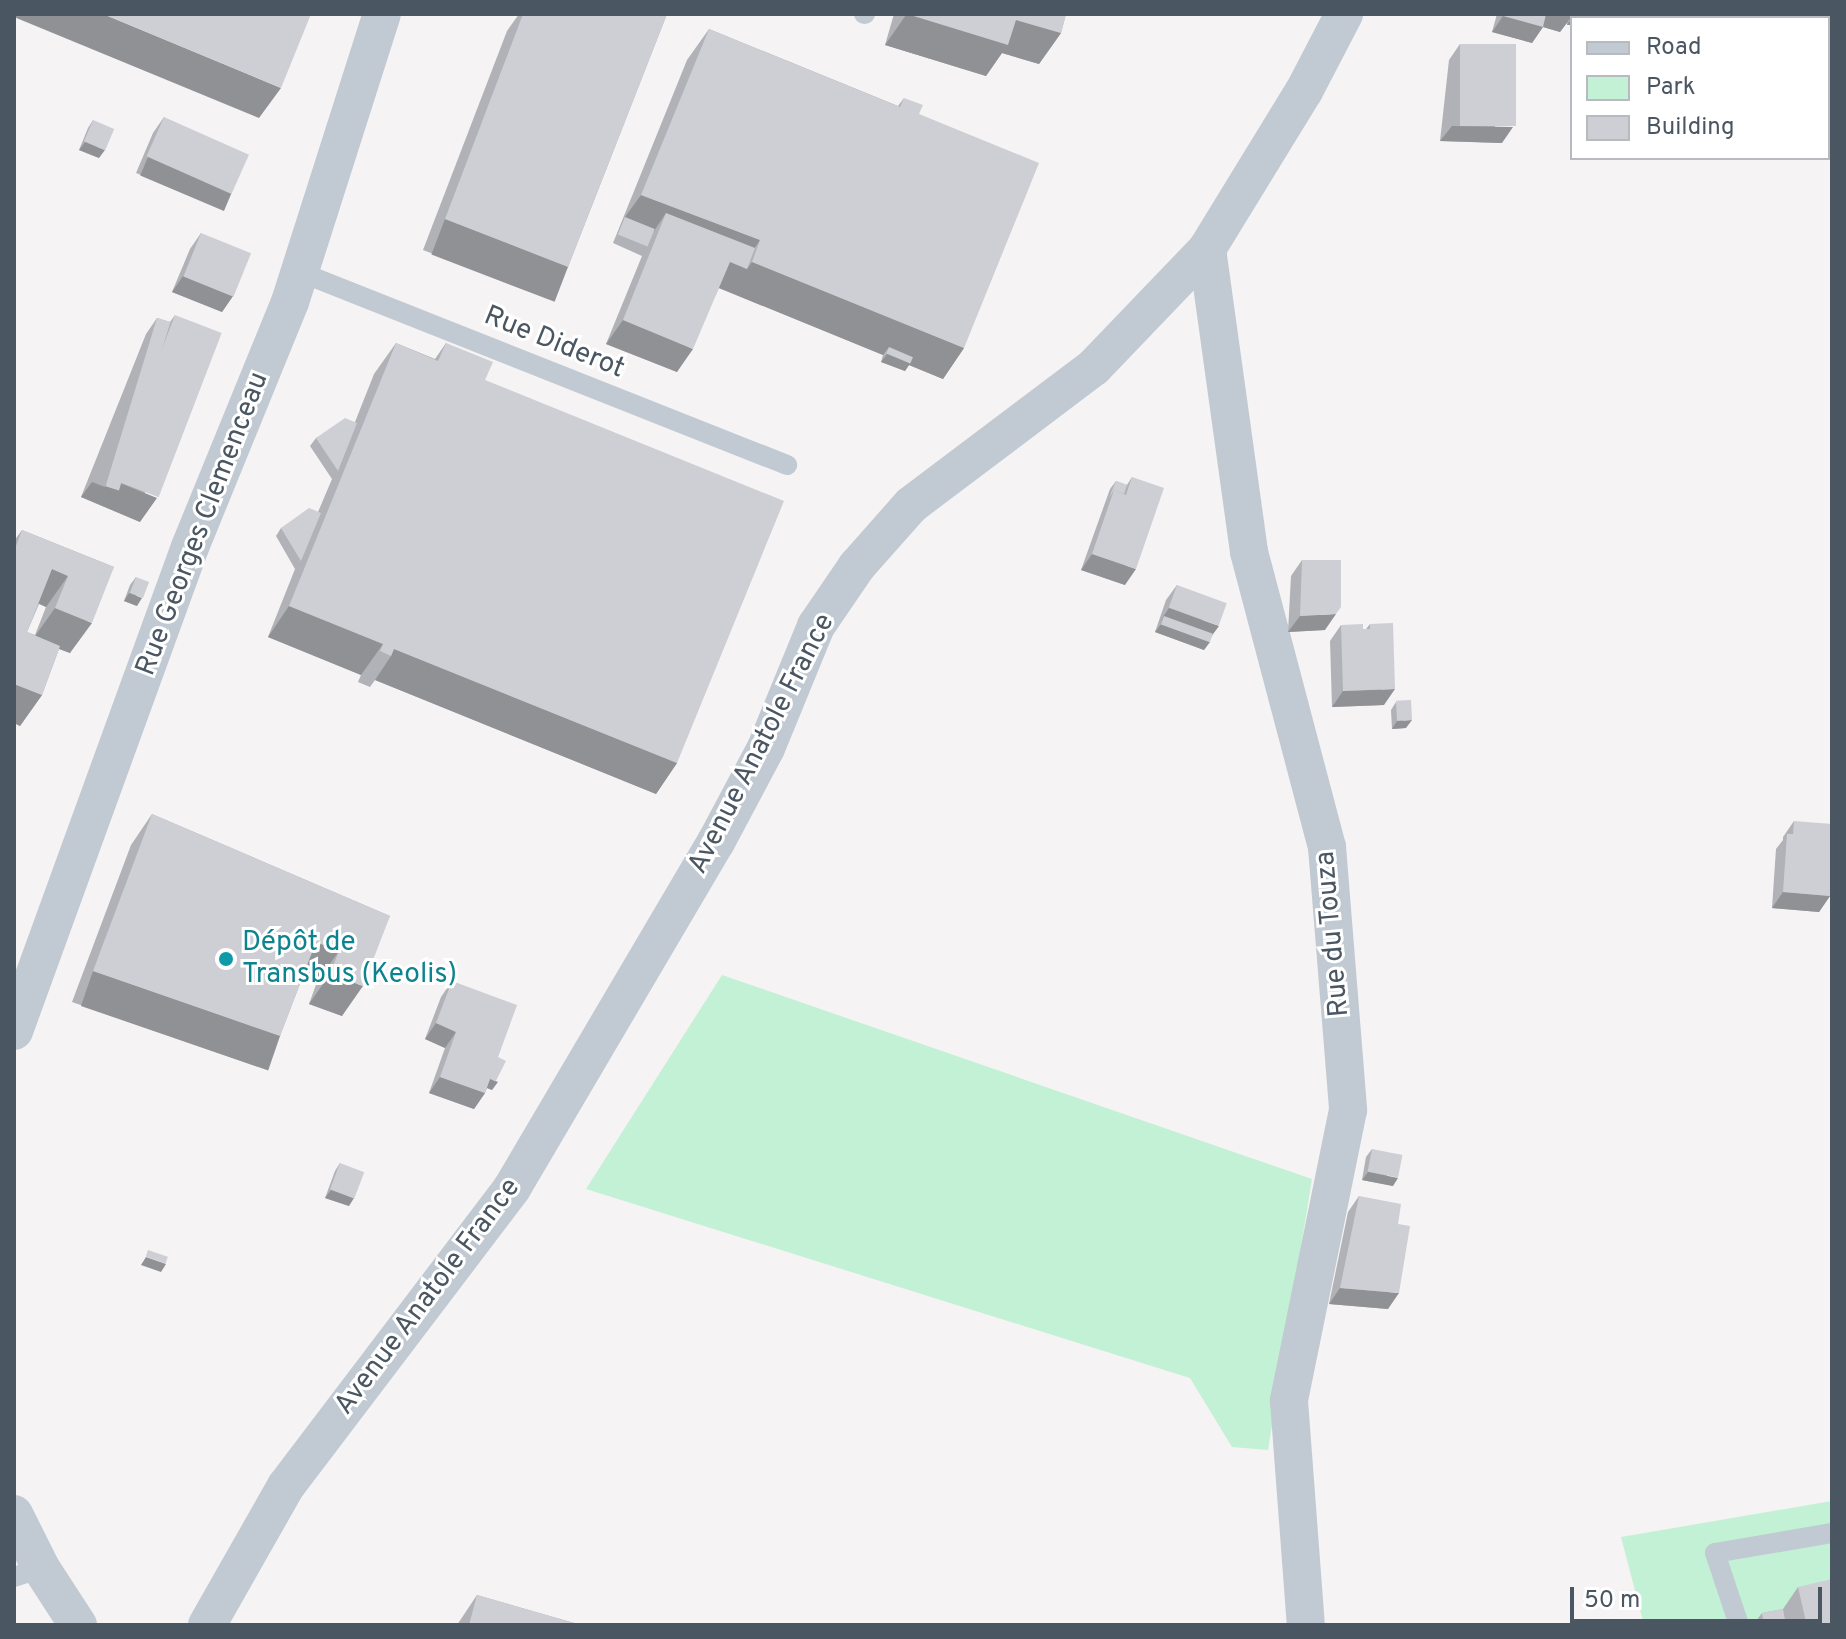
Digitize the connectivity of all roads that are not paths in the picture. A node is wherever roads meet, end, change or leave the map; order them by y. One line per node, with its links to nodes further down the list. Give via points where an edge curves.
1 (382, 14): 4 (street, Rue Georges Clemenceau)
2 (1344, 14): 3 (street, Avenue Anatole France, via 1304,91)
3 (1207, 249): 12 (street, Avenue Anatole France, via 1094,367 911,505 857,566 816,626 766,748 716,842 512,1188 286,1486); 13 (street, Rue du Touza, via 1249,552 1327,847 1348,1110 1289,1401)
4 (300, 272): 5 (lane, Rue Diderot); 6 (street, Rue Georges Clemenceau, via 190,547)
5 (787, 465)
6 (14, 1031)
7 (14, 1514): 9 (street)
8 (1832, 1533): 14 (lane, via 1715,1553)
9 (28, 1572): 10 (street); 11 (street)
10 (61, 1625)
11 (78, 1625)
12 (207, 1625)
13 (1306, 1625)
14 (1739, 1625)

